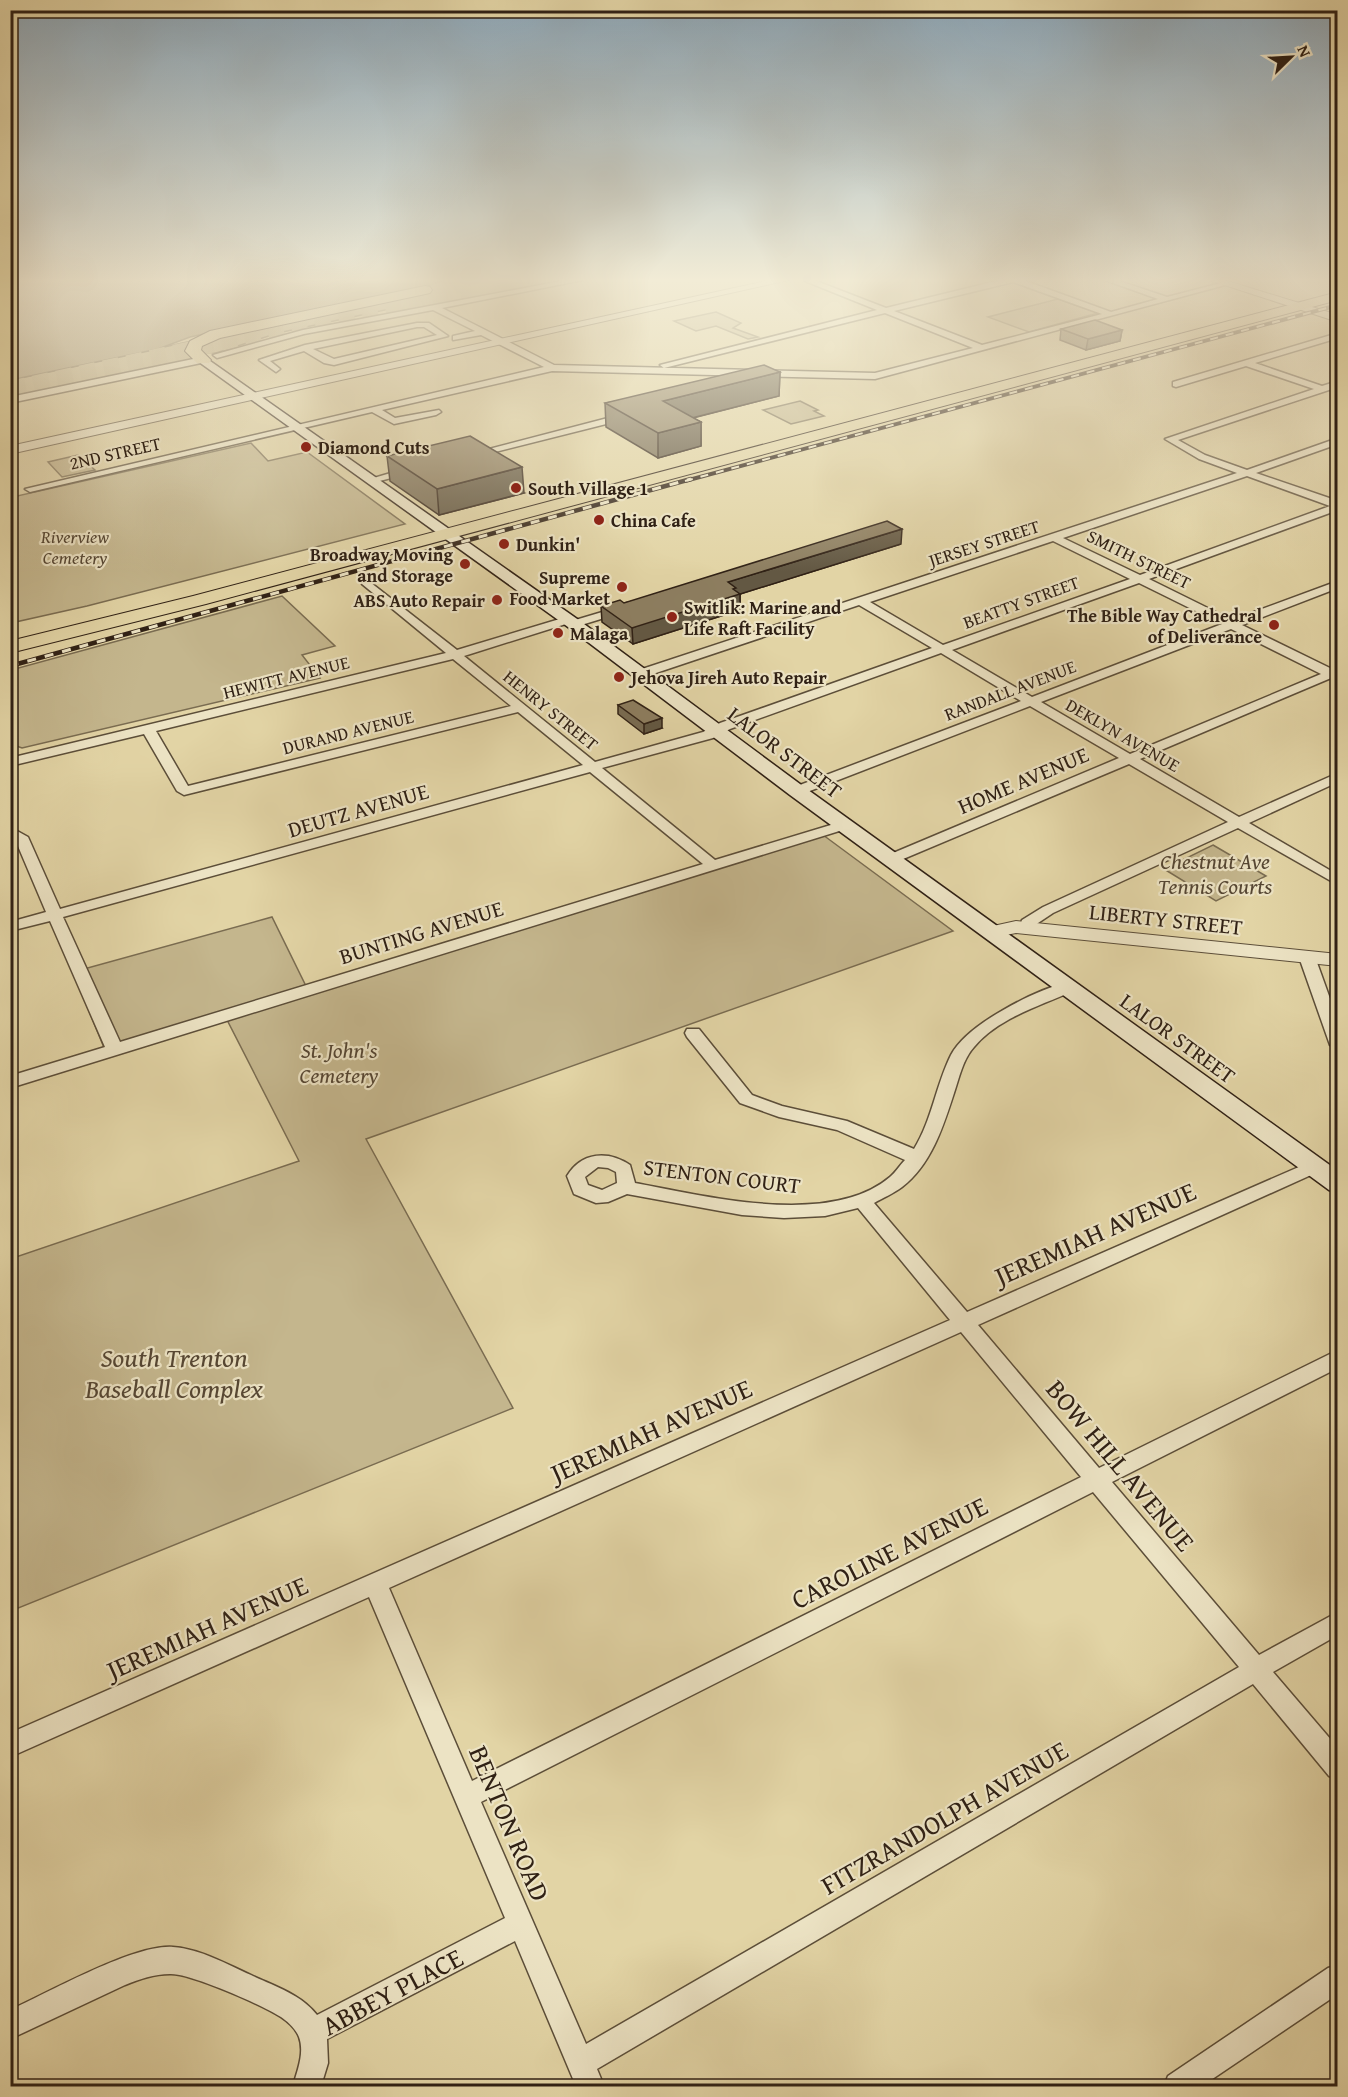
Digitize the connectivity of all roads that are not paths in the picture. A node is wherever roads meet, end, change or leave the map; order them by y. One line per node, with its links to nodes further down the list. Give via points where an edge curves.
1 (125, 377): 15 (street)
2 (233, 377): 14 (main road, LALOR STREET)
3 (342, 377): 14 (street)
4 (515, 377): 16 (street, 2ND STREET)
5 (781, 377): 11 (street)
6 (1021, 377): 28 (highway)
7 (1200, 377): 9 (street)
8 (1288, 377): 12 (street)
9 (1176, 384)
10 (1338, 384): 12 (street)
11 (753, 385)
12 (1323, 389): 13 (street); 24 (street, via 1170,439)
13 (1338, 394)
14 (256, 396): 19 (main road, LALOR STREET); 21 (street)
15 (10, 400)
16 (375, 410): 17 (street, via 394,422); 19 (street, 2ND STREET)
17 (436, 412)
18 (642, 413): 22 (street)
19 (300, 427): 25 (main road, LALOR STREET); 26 (street, 2ND STREET)
20 (1338, 441): 24 (street, JERSEY STREET)
21 (10, 450)
22 (463, 457)
23 (417, 468): 25 (street)
24 (1246, 473): 27 (street); 29 (street, JERSEY STREET)
25 (372, 480): 28 (main road, LALOR STREET)
26 (30, 489)
27 (1338, 506): 30 (street, BEATTY STREET)
28 (440, 530): 35 (main road, LALOR STREET); 37 (highway); 38 (highway, via 124,620)
29 (1054, 537): 30 (street, SMITH STREET); 33 (street, JERSEY STREET)
30 (1138, 579): 36 (street, SMITH STREET); 39 (street, BEATTY STREET)
31 (366, 582): 40 (street, HENRY STREET)
32 (1338, 584): 36 (street, RANDALL AVENUE)
33 (860, 601): 39 (street, DEKLYN AVENUE); 41 (street, JERSEY STREET)
34 (633, 606): 35 (street, HEWITT AVENUE)
35 (570, 622): 40 (street, HEWITT AVENUE); 41 (main road, LALOR STREET)
36 (1231, 624): 42 (street, SMITH STREET); 43 (street, RANDALL AVENUE)
37 (10, 633)
38 (10, 647)
39 (942, 649): 43 (street, DEKLYN AVENUE); 46 (street, BEATTY STREET)
40 (455, 655): 44 (street, HENRY STREET); 45 (street, HEWITT AVENUE)
41 (640, 674): 46 (main road, LALOR STREET)
42 (1335, 674): 47 (street, HOME AVENUE)
43 (1030, 701): 47 (street, DEKLYN AVENUE); 51 (street, RANDALL AVENUE)
44 (519, 708): 45 (street, DURAND AVENUE, via 184,791); 49 (street, HENRY STREET)
45 (148, 729): 48 (street, HEWITT AVENUE)
46 (716, 730): 49 (street, DEUTZ AVENUE); 51 (main road, LALOR STREET)
47 (1129, 759): 52 (street, DEKLYN AVENUE); 55 (street, HOME AVENUE)
48 (10, 762)
49 (592, 766): 56 (street, HENRY STREET); 58 (street, DEUTZ AVENUE)
50 (1338, 777): 52 (street)
51 (797, 791): 53 (main road, LALOR STREET)
52 (1238, 823): 57 (street, DEKLYN AVENUE); 60 (street, via 1033,917)
53 (844, 825): 55 (main road, LALOR STREET); 56 (street, BUNTING AVENUE)
54 (14, 836): 58 (street)
55 (891, 859): 61 (main road, LALOR STREET)
56 (714, 866): 67 (street, BUNTING AVENUE)
57 (1338, 881)
58 (55, 915): 59 (street, DEUTZ AVENUE); 67 (street)
59 (10, 927)
60 (1027, 929): 61 (street, LIBERTY STREET, via 1009,927); 62 (street, LIBERTY STREET)
61 (991, 932): 64 (main road, LALOR STREET)
62 (1307, 957): 63 (street, LIBERTY STREET); 66 (street)
63 (1338, 960)
64 (1067, 987): 69 (street, STENTON COURT, via 973,1037 960,1054); 70 (main road, LALOR STREET)
65 (693, 1033): 69 (street, via 746,1099 842,1125)
66 (1338, 1045)
67 (117, 1049): 68 (street, BUNTING AVENUE)
68 (10, 1082)
69 (918, 1158): 73 (street, STENTON COURT, via 899,1179)
70 (1314, 1167): 71 (main road, LALOR STREET); 74 (street, JEREMIAH AVENUE)
71 (1338, 1184)
72 (624, 1187): 73 (street, STENTON COURT, via 784,1212 820,1210)
73 (861, 1200): 74 (street, BOW HILL AVENUE)
74 (963, 1322): 76 (street, BOW HILL AVENUE); 77 (street, JEREMIAH AVENUE)
75 (1338, 1358): 76 (street, CAROLINE AVENUE)
76 (1096, 1479): 79 (street, BOW HILL AVENUE); 82 (street, CAROLINE AVENUE)
77 (375, 1583): 80 (street, JEREMIAH AVENUE); 82 (street, BENTON ROAD)
78 (1338, 1622): 79 (street, FITZRANDOLPH AVENUE)
79 (1256, 1670): 81 (street, BOW HILL AVENUE); 87 (street, FITZRANDOLPH AVENUE)
80 (10, 1745)
81 (1338, 1767)
82 (466, 1797): 83 (street, BENTON ROAD)
83 (521, 1924): 86 (street, ABBEY PLACE); 87 (street, BENTON ROAD)
84 (1338, 1978): 89 (street)
85 (10, 2025): 86 (street, via 120,1973 171,1960 196,1964 290,2007 303,2016)
86 (312, 2032): 88 (street, ABBEY PLACE, via 316,2050)
87 (585, 2075)
88 (307, 2086)
89 (1178, 2086)

